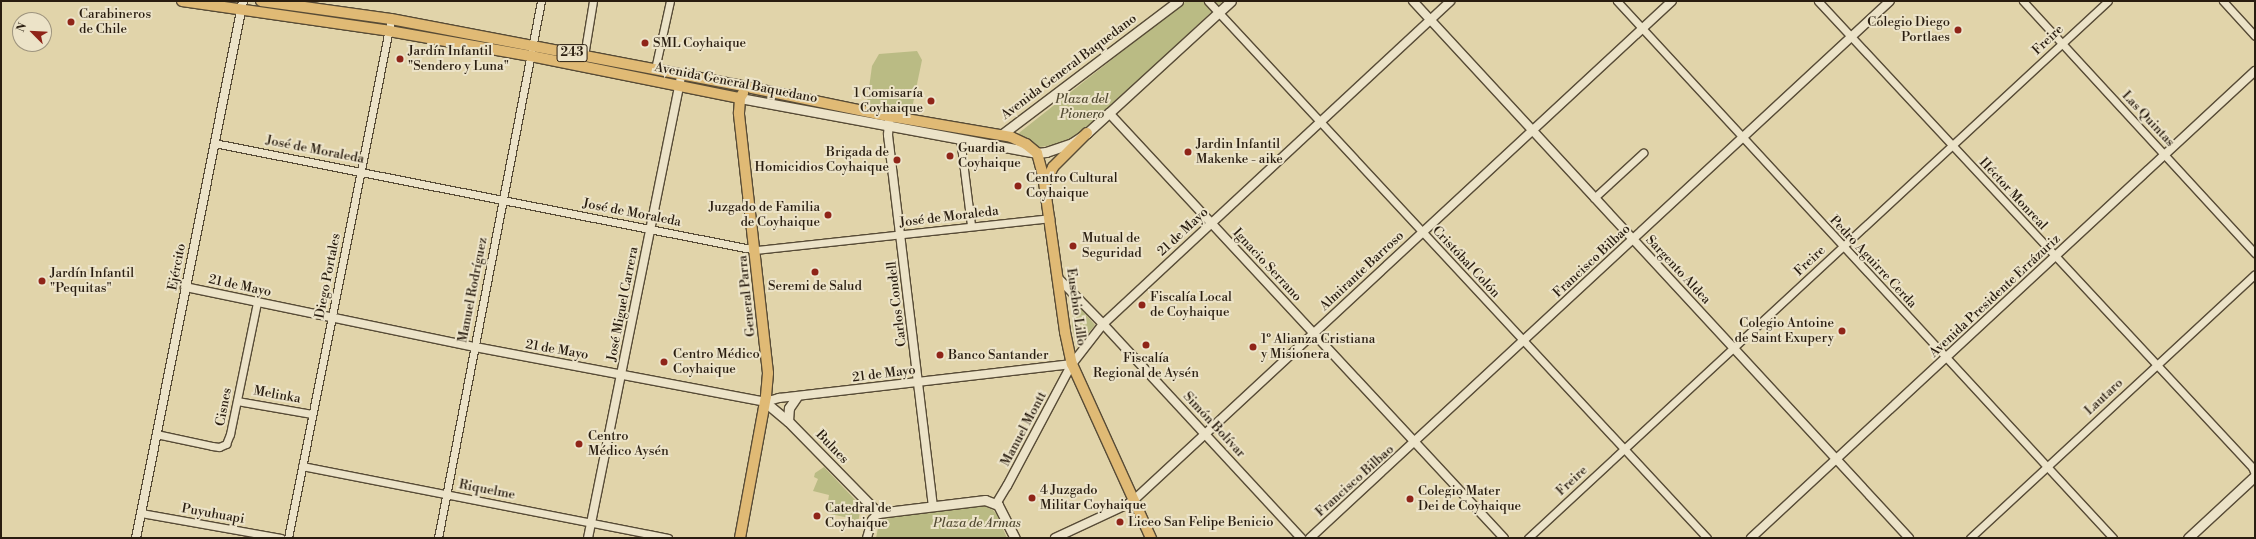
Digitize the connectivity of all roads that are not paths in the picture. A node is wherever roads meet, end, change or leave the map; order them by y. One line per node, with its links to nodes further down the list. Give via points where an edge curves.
1 (182, 1): 18 (main road, Avenida General Baquedano / 243)
2 (261, 1): 20 (main road, Avenida General Baquedano / 243)
3 (541, 1): 27 (street, Manuel Rodríguez)
4 (593, 1): 28 (street)
5 (670, 1): 29 (street)
6 (1178, 1): 40 (main road, Avenida General Baquedano)
7 (1208, 1): 19 (street, Cristóbal Colón)
8 (1231, 1): 19 (main road, Avenida General Baquedano / 243)
9 (1413, 1): 21 (street, Sargento Aldea)
10 (1450, 1): 21 (street, 21 de Mayo)
11 (1617, 1): 22 (street, Pedro Aguirre Cerda)
12 (1672, 1): 22 (street, Almirante Barroso)
13 (1818, 1): 25 (street, Héctor Monreal)
14 (1890, 1): 25 (street, Francisco Bilbao)
15 (2023, 1): 26 (street, Las Quintas)
16 (2108, 1): 26 (street, Freire)
17 (2223, 1): 24 (street)
18 (242, 5): 23 (main road, Avenida General Baquedano / 243); 43 (street, Ejército)
19 (1219, 12): 35 (main road, Avenida General Baquedano / 243); 37 (street, Cristóbal Colón)
20 (391, 19): 23 (street, Diego Portales); 27 (main road, Avenida General Baquedano / 243)
21 (1430, 20): 37 (street, 21 de Mayo); 38 (street, Sargento Aldea)
22 (1642, 29): 38 (street, Almirante Barroso); 42 (street, Pedro Aguirre Cerda)
23 (389, 31): 27 (main road, Avenida General Baquedano / 243); 48 (street, Diego Portales)
24 (2255, 36)
25 (1851, 37): 42 (street, Francisco Bilbao); 44 (street, Héctor Monreal)
26 (2062, 43): 44 (street, Freire); 47 (street, Las Quintas)
27 (532, 51): 28 (main road, Avenida General Baquedano / 243); 32 (main road, Avenida General Baquedano / 243); 51 (street, Manuel Rodríguez)
28 (584, 56): 29 (main road, Avenida General Baquedano / 243)
29 (655, 69): 31 (main road, Avenida General Baquedano / 243)
30 (2255, 71): 47 (street, Avenida Presidente Errázuriz)
31 (682, 75): 32 (street, José Miguel Carrera); 33 (main road, Avenida General Baquedano / 243)
32 (678, 85): 34 (main road, Avenida General Baquedano / 243); 55 (street, José Miguel Carrera)
33 (752, 88): 34 (main road, via 744,92); 36 (main road, Avenida General Baquedano / 243)
34 (740, 98): 36 (main road, Avenida General Baquedano / 243); 60 (main road, General Parra, via 739,113)
35 (1109, 113): 39 (main road, Avenida General Baquedano / 243); 53 (street, Ignacio Serrano)
36 (889, 120): 40 (main road, Avenida General Baquedano / 243); 41 (main road, Avenida General Baquedano / 243); 57 (street, Carlos Condell)
37 (1320, 122): 53 (street, 21 de Mayo); 56 (street, Cristóbal Colón)
38 (1532, 130): 50 (street, Sargento Aldea); 56 (street, Almirante Barroso)
39 (1087, 133): 45 (main road, Avenida General Baquedano / 243, via 1064,147); 49 (main road, via 1053,167)
40 (1001, 135): 45 (main road, via 1020,141)
41 (960, 138): 45 (main road, Avenida General Baquedano / 243); 54 (street)
42 (1743, 138): 58 (street, Francisco Bilbao); 59 (street, Pedro Aguirre Cerda)
43 (214, 143): 48 (street, José de Moraleda); 65 (street, Ejército)
44 (1952, 146): 59 (street, Freire); 62 (street, Héctor Monreal)
45 (1037, 153): 49 (main road, Eusebio Lillo)
46 (1643, 153): 50 (street)
47 (2165, 154): 61 (street, Las Quintas); 62 (street, Avenida Presidente Errázuriz)
48 (361, 172): 51 (street, José de Moraleda); 67 (street, Diego Portales)
49 (1045, 183): 52 (main road, Eusebio Lillo)
50 (1594, 198): 58 (street, Sargento Aldea)
51 (503, 201): 55 (street, José de Moraleda); 71 (street, Manuel Rodríguez)
52 (1050, 218): 54 (street, José de Moraleda); 64 (main road, Eusebio Lillo)
53 (1211, 223): 68 (street, 21 de Mayo); 69 (street, Ignacio Serrano)
54 (971, 225): 57 (street, José de Moraleda)
55 (650, 229): 60 (street, José de Moraleda); 76 (street, José Miguel Carrera)
56 (1422, 232): 69 (street, Almirante Barroso); 70 (street, Cristóbal Colón)
57 (900, 235): 60 (street, José de Moraleda); 77 (street, Carlos Condell)
58 (1633, 239): 70 (street, Francisco Bilbao); 72 (street, Sargento Aldea)
59 (1843, 246): 72 (street, Freire); 73 (street, Pedro Aguirre Cerda)
60 (756, 250): 80 (main road, General Parra, via 768,373)
61 (2255, 253)
62 (2054, 257): 73 (street, Avenida Presidente Errázuriz); 75 (street, Héctor Monreal)
63 (2255, 274): 75 (street, Lautaro)
64 (1058, 278): 68 (street, Simón Bolívar); 74 (main road, Eusebio Lillo)
65 (186, 287): 66 (street, 21 de Mayo); 83 (street, Ejército)
66 (257, 302): 67 (street, 21 de Mayo); 79 (street, Cisnes)
67 (332, 318): 71 (street, 21 de Mayo); 81 (street, Diego Portales)
68 (1103, 324): 74 (street, 21 de Mayo); 84 (street, Simón Bolívar)
69 (1314, 333): 84 (street, Almirante Barroso); 85 (street, Ignacio Serrano)
70 (1523, 341): 85 (street, Francisco Bilbao); 86 (street, Cristóbal Colón)
71 (475, 347): 76 (street, 21 de Mayo); 91 (street, Manuel Rodríguez)
72 (1733, 348): 86 (street, Freire); 87 (street, Sargento Aldea)
73 (1946, 358): 87 (street, Avenida Presidente Errázuriz); 89 (street, Pedro Aguirre Cerda)
74 (1072, 364): 77 (street, 21 de Mayo); 92 (main road, Eusebio Lillo); 93 (street, Manuel Montt)
75 (2156, 365): 89 (street, Lautaro); 90 (street, Héctor Monreal, via 2252,467)
76 (621, 375): 80 (street, 21 de Mayo); 97 (street, José Miguel Carrera)
77 (918, 382): 78 (street, 21 de Mayo); 94 (street, Carlos Condell)
78 (797, 396): 80 (street, 21 de Mayo); 82 (main road, via 789,408)
79 (237, 401): 81 (street, Melinka); 83 (street, Cisnes, via 230,434 224,446 212,446)
80 (765, 402): 82 (main road, Bulnes); 104 (main road, General Parra)
81 (312, 414): 88 (street, Diego Portales)
82 (788, 421): 96 (main road, Bulnes)
83 (156, 434): 95 (street, Ejército)
84 (1205, 434): 92 (street, Almirante Barroso); 109 (street, Simón Bolívar)
85 (1415, 441): 110 (street, Francisco Bilbao); 111 (street, Ignacio Serrano)
86 (1624, 449): 112 (street, Freire); 113 (street, Cristóbal Colón)
87 (1836, 459): 114 (street, Avenida Presidente Errázuriz); 115 (street, Sargento Aldea)
88 (302, 466): 91 (street, Riquelme); 100 (street, Diego Portales)
89 (2047, 467): 116 (street, Lautaro); 117 (street, Pedro Aguirre Cerda)
90 (2255, 475): 118 (main road)
91 (446, 494): 97 (street, Riquelme); 101 (street, Manuel Rodríguez)
92 (1135, 499): 107 (street, Almirante Barroso); 108 (main road, Eusebio Lillo)
93 (996, 504): 94 (main road, via 979,499); 106 (main road, via 1003,512)
94 (933, 505): 96 (main road)
95 (140, 513): 98 (street, Ejército); 99 (street, Puyuhuapi)
96 (878, 513): 105 (street, via 872,520)
97 (591, 523): 102 (street, José Miguel Carrera); 103 (street, Riquelme)
98 (136, 538)
99 (281, 538)
100 (288, 538)
101 (438, 538)
102 (588, 538)
103 (668, 538)
104 (740, 538)
105 (867, 538)
106 (1015, 538)
107 (1055, 538)
108 (1151, 538)
109 (1301, 538)
110 (1310, 538)
111 (1504, 538)
112 (1528, 538)
113 (1707, 538)
114 (1751, 538)
115 (1909, 538)
116 (1970, 538)
117 (2113, 538)
118 (2188, 538)

